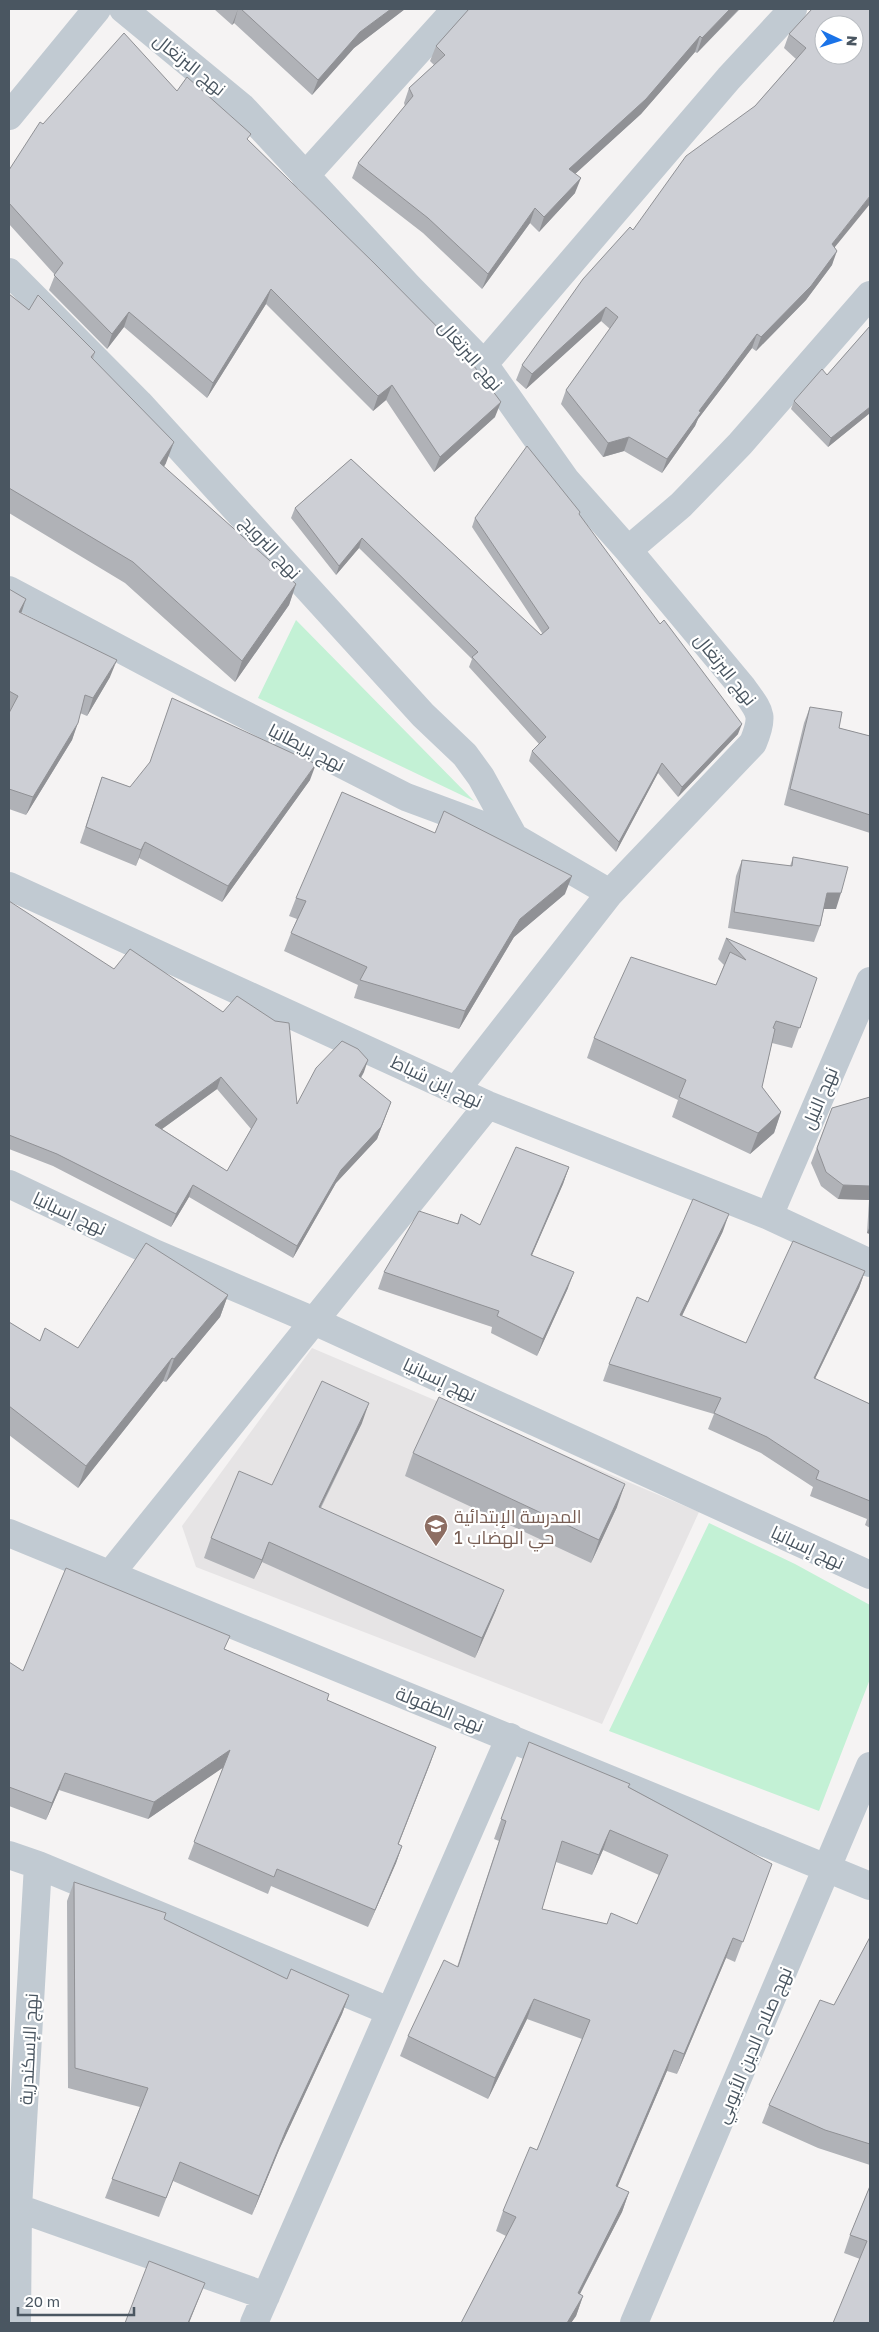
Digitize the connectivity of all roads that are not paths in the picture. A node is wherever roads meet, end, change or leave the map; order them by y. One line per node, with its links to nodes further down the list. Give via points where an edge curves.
1 (97, 9): 5 (street)
2 (123, 9): 6 (street, نهج البرتغال, via 242,107)
3 (456, 9): 6 (street)
4 (793, 9): 9 (street, via 729,78)
5 (9, 116)
6 (305, 176): 9 (street, نهج البرتغال)
7 (9, 272): 12 (street, نهج النرويج, via 139,403 423,715 465,755)
8 (870, 296): 10 (street, via 681,506)
9 (484, 364): 10 (street, نهج البرتغال, via 566,480)
10 (628, 550): 14 (street, نهج البرتغال, via 760,712 759,728 753,743)
11 (9, 590): 12 (street, نهج بريطانيا, via 406,797)
12 (514, 837): 14 (street, نهج بريطانيا)
13 (9, 886): 16 (street, نهج إبن شباط)
14 (610, 893): 16 (street)
15 (870, 981): 19 (street, نهج النيل)
16 (456, 1090): 17 (street, نهج إبن شباط)
17 (488, 1105): 19 (street, نهج إبن شباط); 21 (street)
18 (9, 1184): 21 (street, نهج إسبانيا, via 154,1253)
19 (769, 1216): 20 (street, نهج إبن شباط)
20 (870, 1263)
21 (314, 1321): 23 (street); 24 (street, نهج إسبانيا)
22 (9, 1532): 23 (street, نهج الطفولة)
23 (111, 1573): 25 (street, نهج الطفولة)
24 (870, 1575)
25 (510, 1737): 29 (street, نهج الطفولة); 31 (street)
26 (870, 1766): 29 (street, نهج صلاح الدين الأيوبي)
27 (9, 1854): 28 (street)
28 (38, 1865): 31 (street); 32 (street, نهج الإسكندرية)
29 (828, 1869): 30 (street, نهج الطفولة); 36 (street, نهج صلاح الدين الأيوبي)
30 (870, 1886)
31 (389, 2011): 33 (street)
32 (18, 2208): 33 (street); 34 (street, نهج الإسكندرية)
33 (266, 2296): 35 (street)
34 (17, 2323)
35 (254, 2323)
36 (634, 2323)

